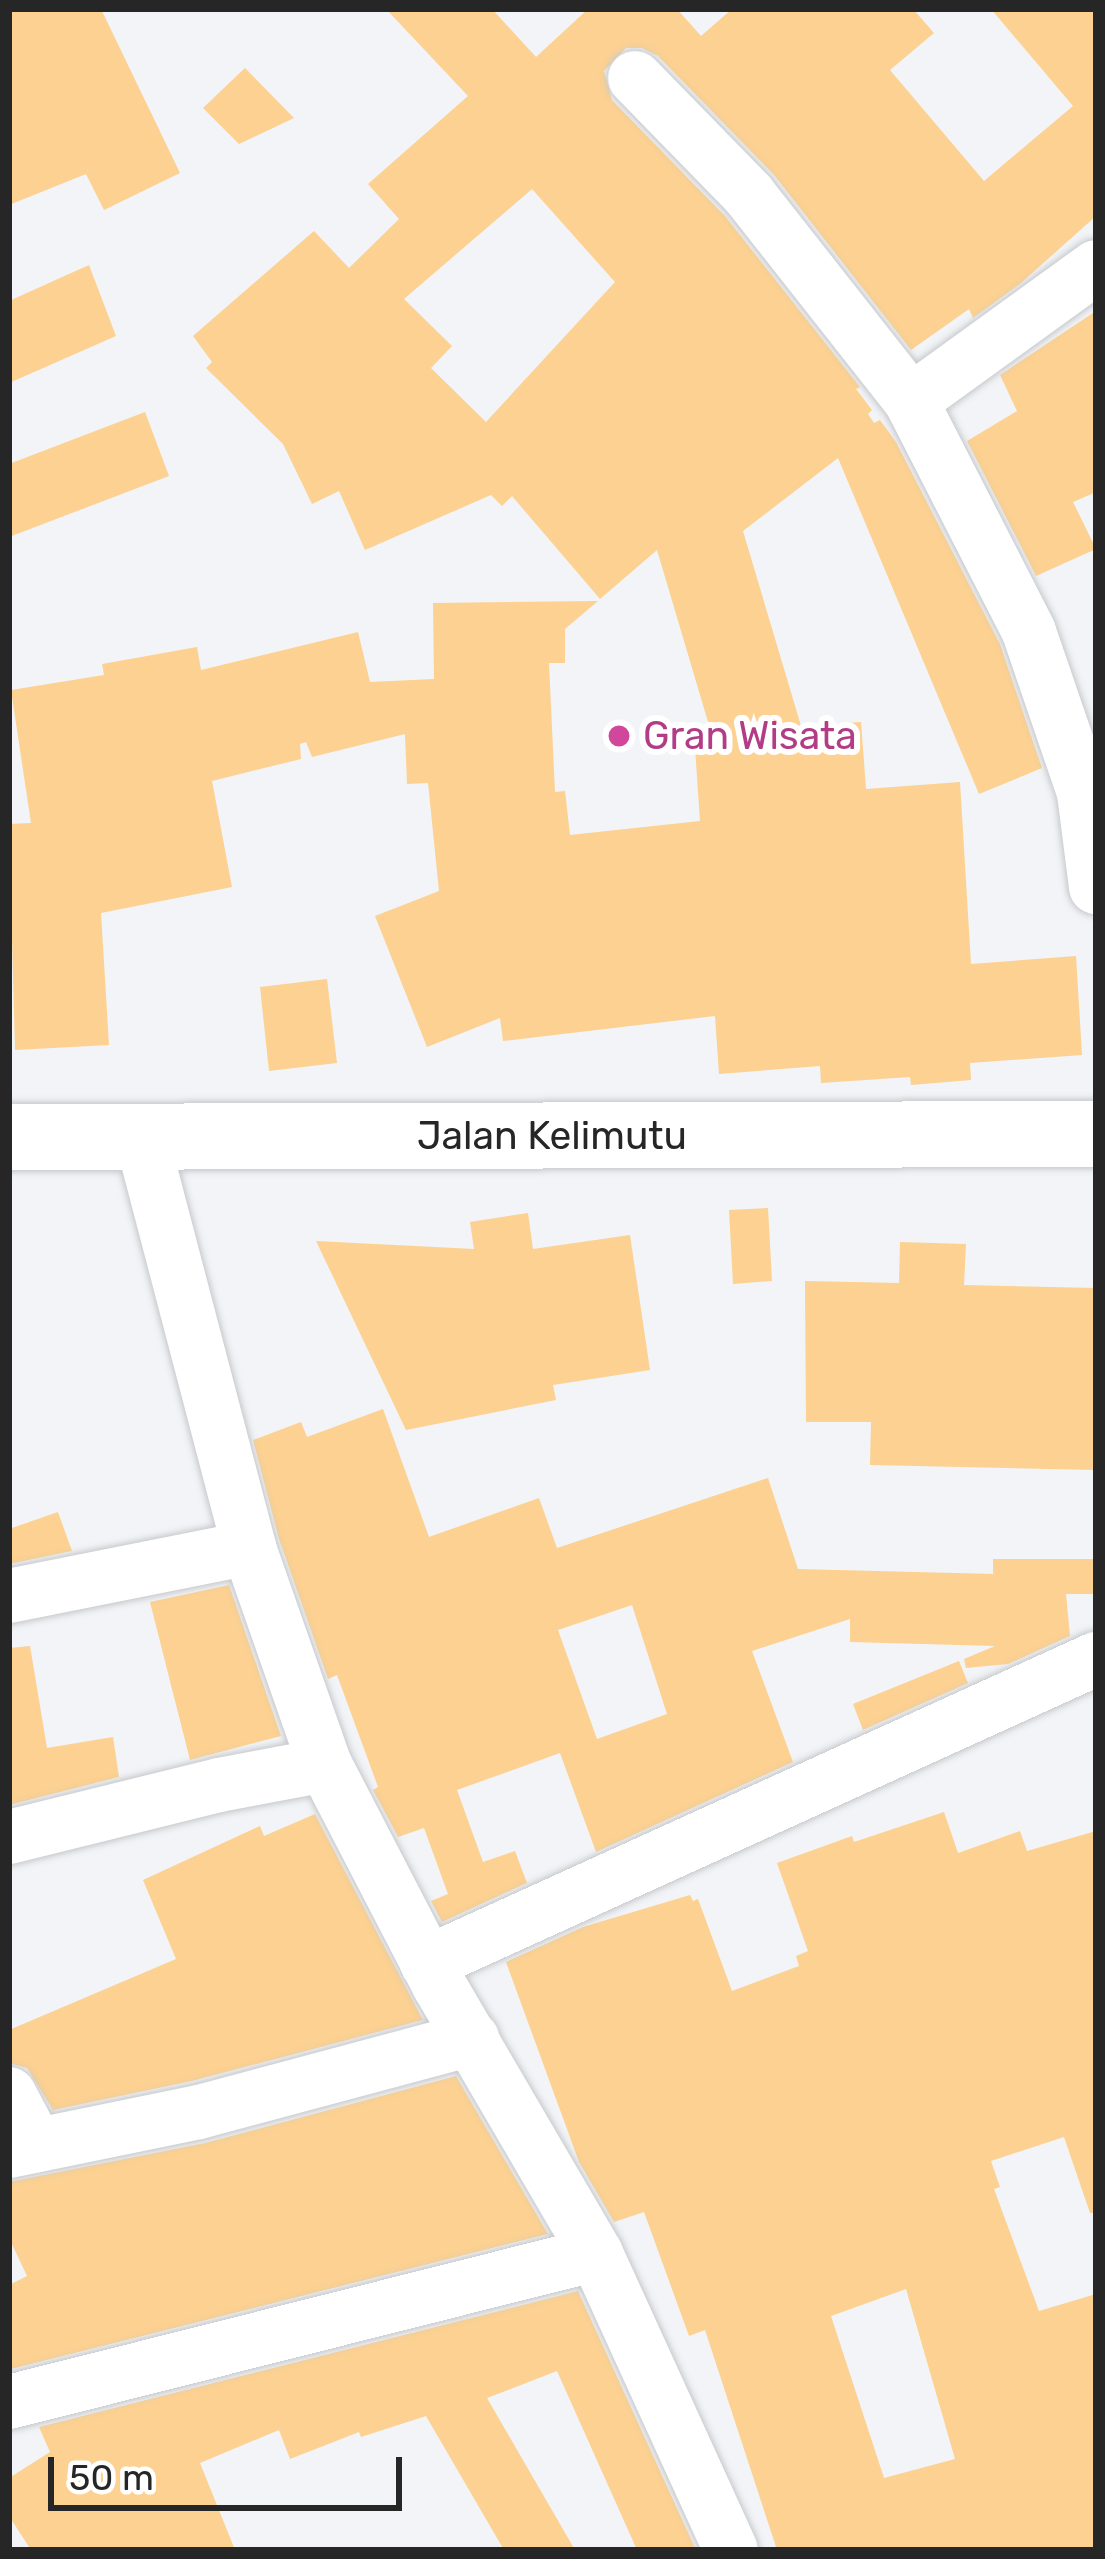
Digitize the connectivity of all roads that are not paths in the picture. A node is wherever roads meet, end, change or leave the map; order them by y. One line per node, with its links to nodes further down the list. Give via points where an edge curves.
1 (634, 78): 3 (street, via 749,195)
2 (1096, 268): 3 (street)
3 (911, 401): 4 (street, via 1029,632 1084,793)
4 (1096, 887)
5 (141, 1135): 6 (street, Jalan Kelimutu); 7 (street, Jalan Kelimutu); 8 (street)
6 (1096, 1135)
7 (9, 1137)
8 (249, 1548): 9 (street); 11 (street)
9 (9, 1596)
10 (1096, 1659): 13 (street)
11 (325, 1766): 12 (street); 13 (street)
12 (9, 1837)
13 (427, 1963): 14 (street)
14 (472, 2039): 16 (street, via 200,2112); 17 (street)
15 (9, 2094): 16 (street)
16 (22, 2148)
17 (596, 2254): 18 (street); 19 (street)
18 (9, 2402)
19 (731, 2550)

